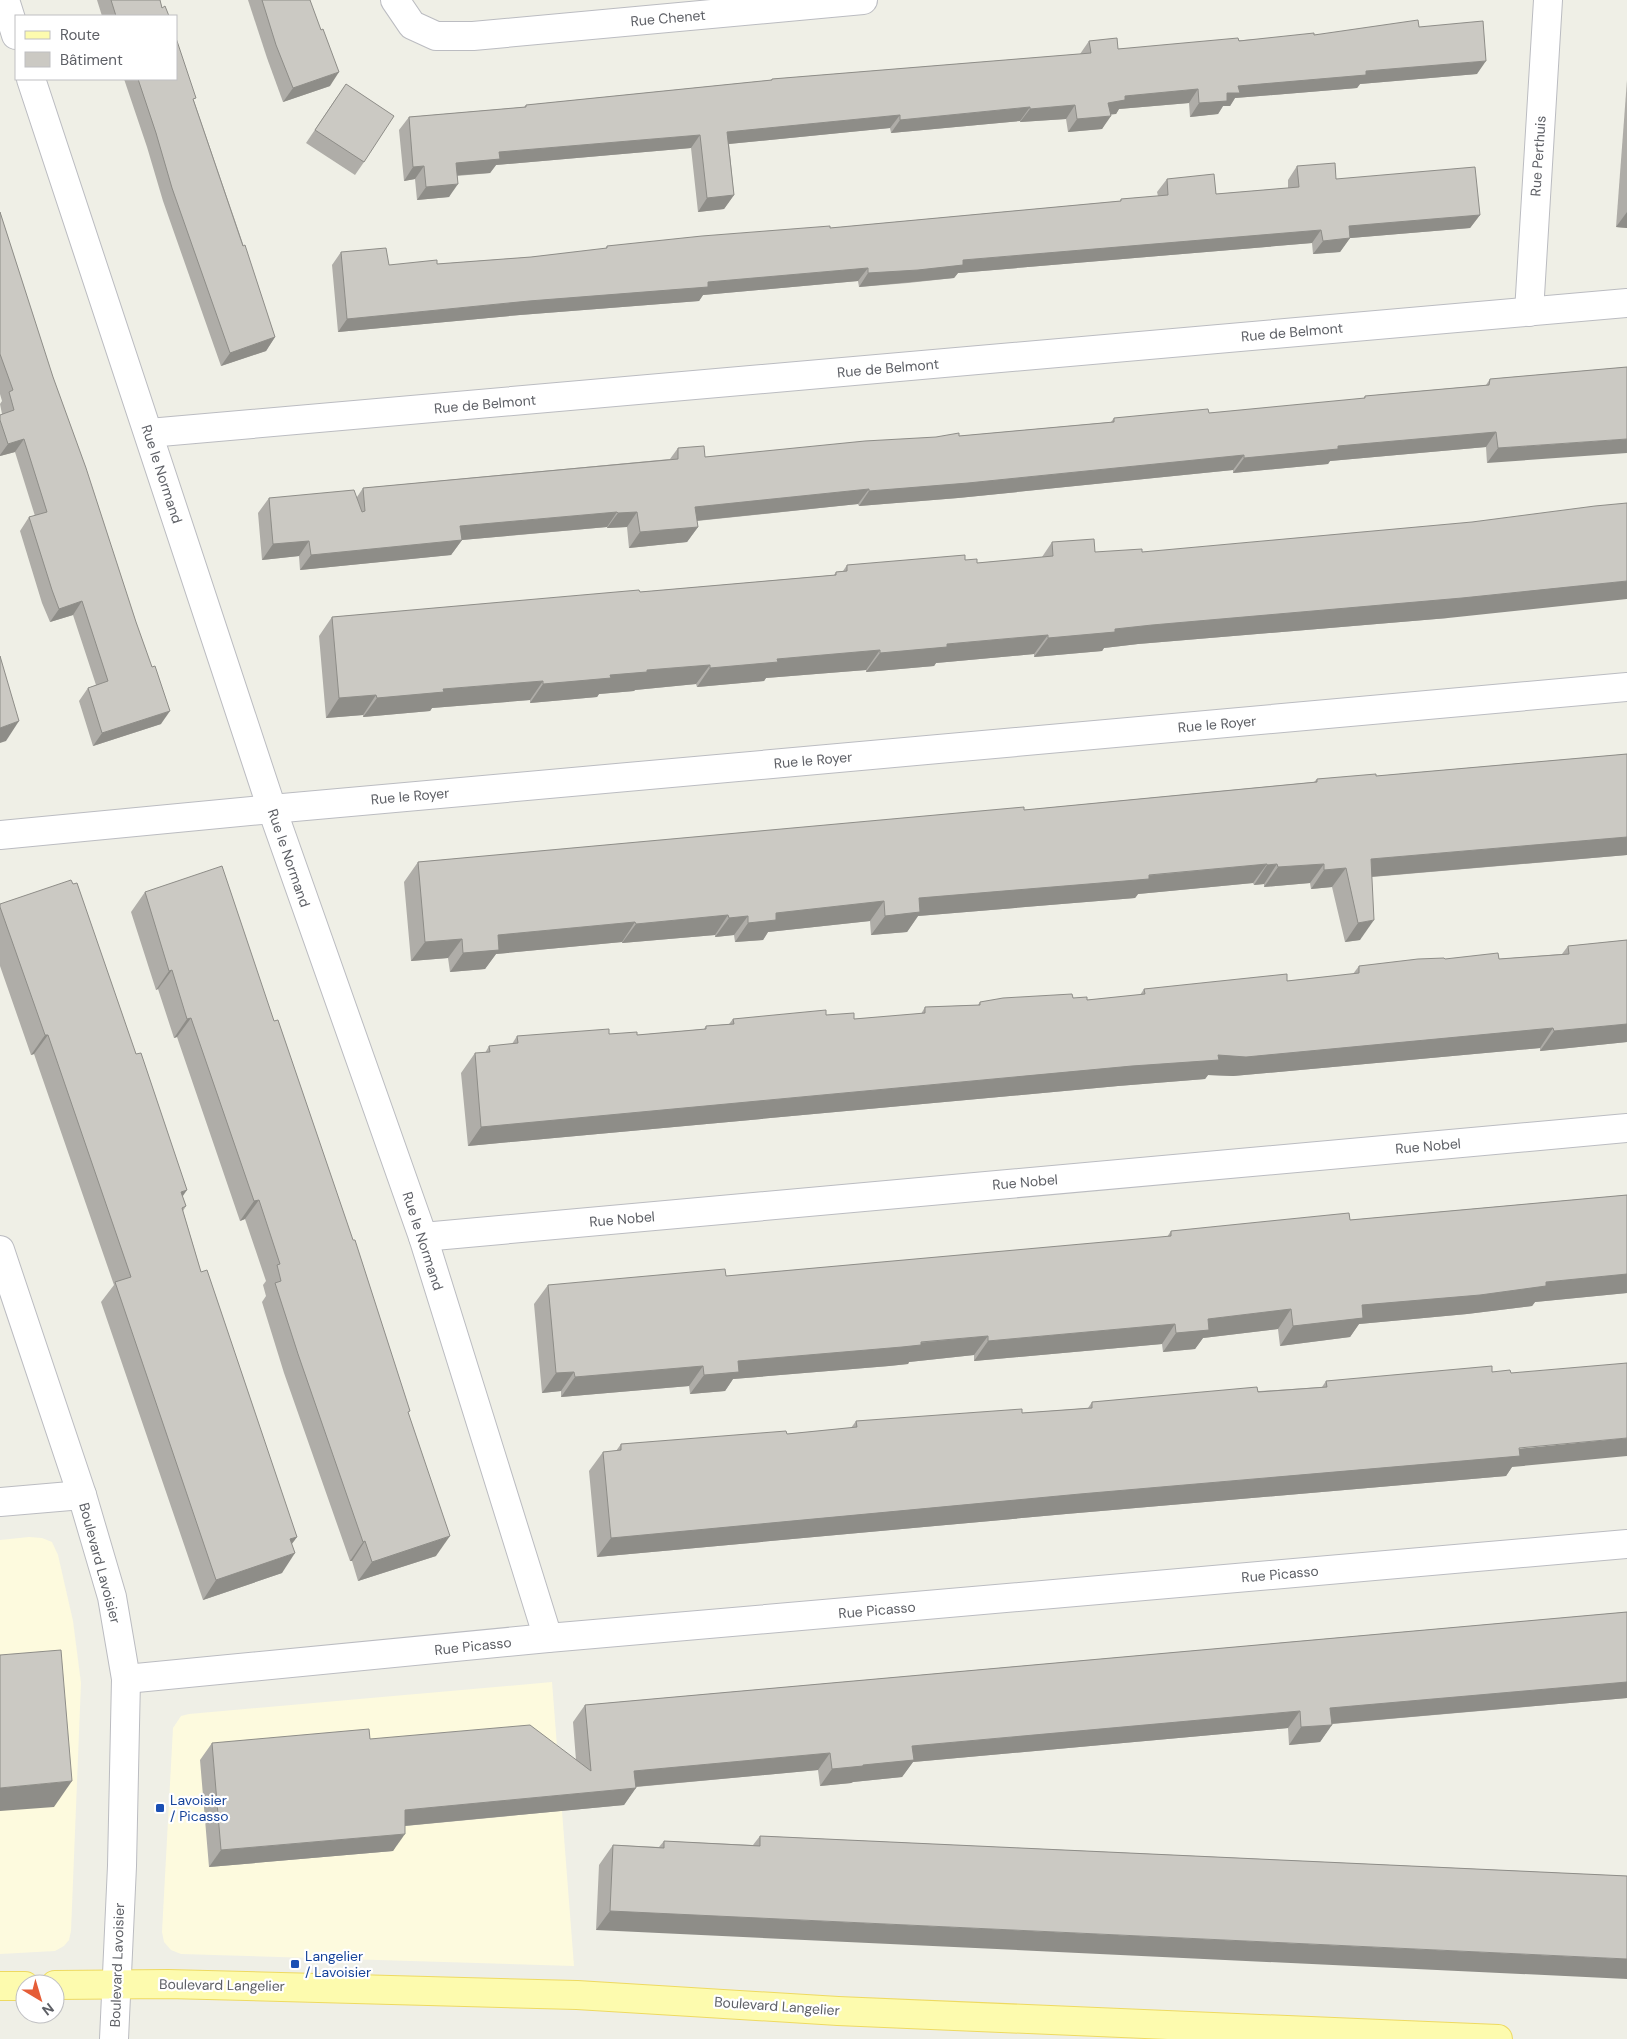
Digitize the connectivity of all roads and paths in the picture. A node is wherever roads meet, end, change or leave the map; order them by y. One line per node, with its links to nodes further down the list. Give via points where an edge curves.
1 (4, 0): 5 (street)
2 (395, 0): 3 (street, Rue Chenet, via 412,25 436,36 473,36)
3 (863, 0)
4 (1548, 0): 8 (street, Rue Perthuis)
5 (15, 32)
6 (31, 80): 9 (street, Rue le Normand)
7 (1627, 303): 8 (street, Rue de Belmont)
8 (1529, 312): 9 (street, Rue de Belmont)
9 (149, 433): 11 (street, Rue le Normand)
10 (1627, 687): 11 (street, Rue le Royer)
11 (272, 809): 12 (street, Rue le Royer); 14 (street, Rue le Normand)
12 (0, 835)
13 (1627, 1128): 14 (street, Rue Nobel)
14 (423, 1237): 19 (street, Rue le Normand)
15 (0, 1250): 16 (street, Boulevard Lavoisier)
16 (82, 1494): 17 (street); 20 (street, Boulevard Lavoisier, via 112,1597)
17 (0, 1502)
18 (1627, 1544): 19 (street, Rue Picasso)
19 (548, 1638): 20 (street, Rue Picasso)
20 (126, 1680): 21 (street, Boulevard Lavoisier)
21 (116, 1984): 22 (main road, Boulevard Langelier); 25 (street, Boulevard Lavoisier); 26 (main road, Boulevard Langelier, via 586,1995 838,2010)
22 (65, 1985)
23 (0, 1986): 24 (main road)
24 (15, 1986)
25 (114, 2039)
26 (1498, 2039)

